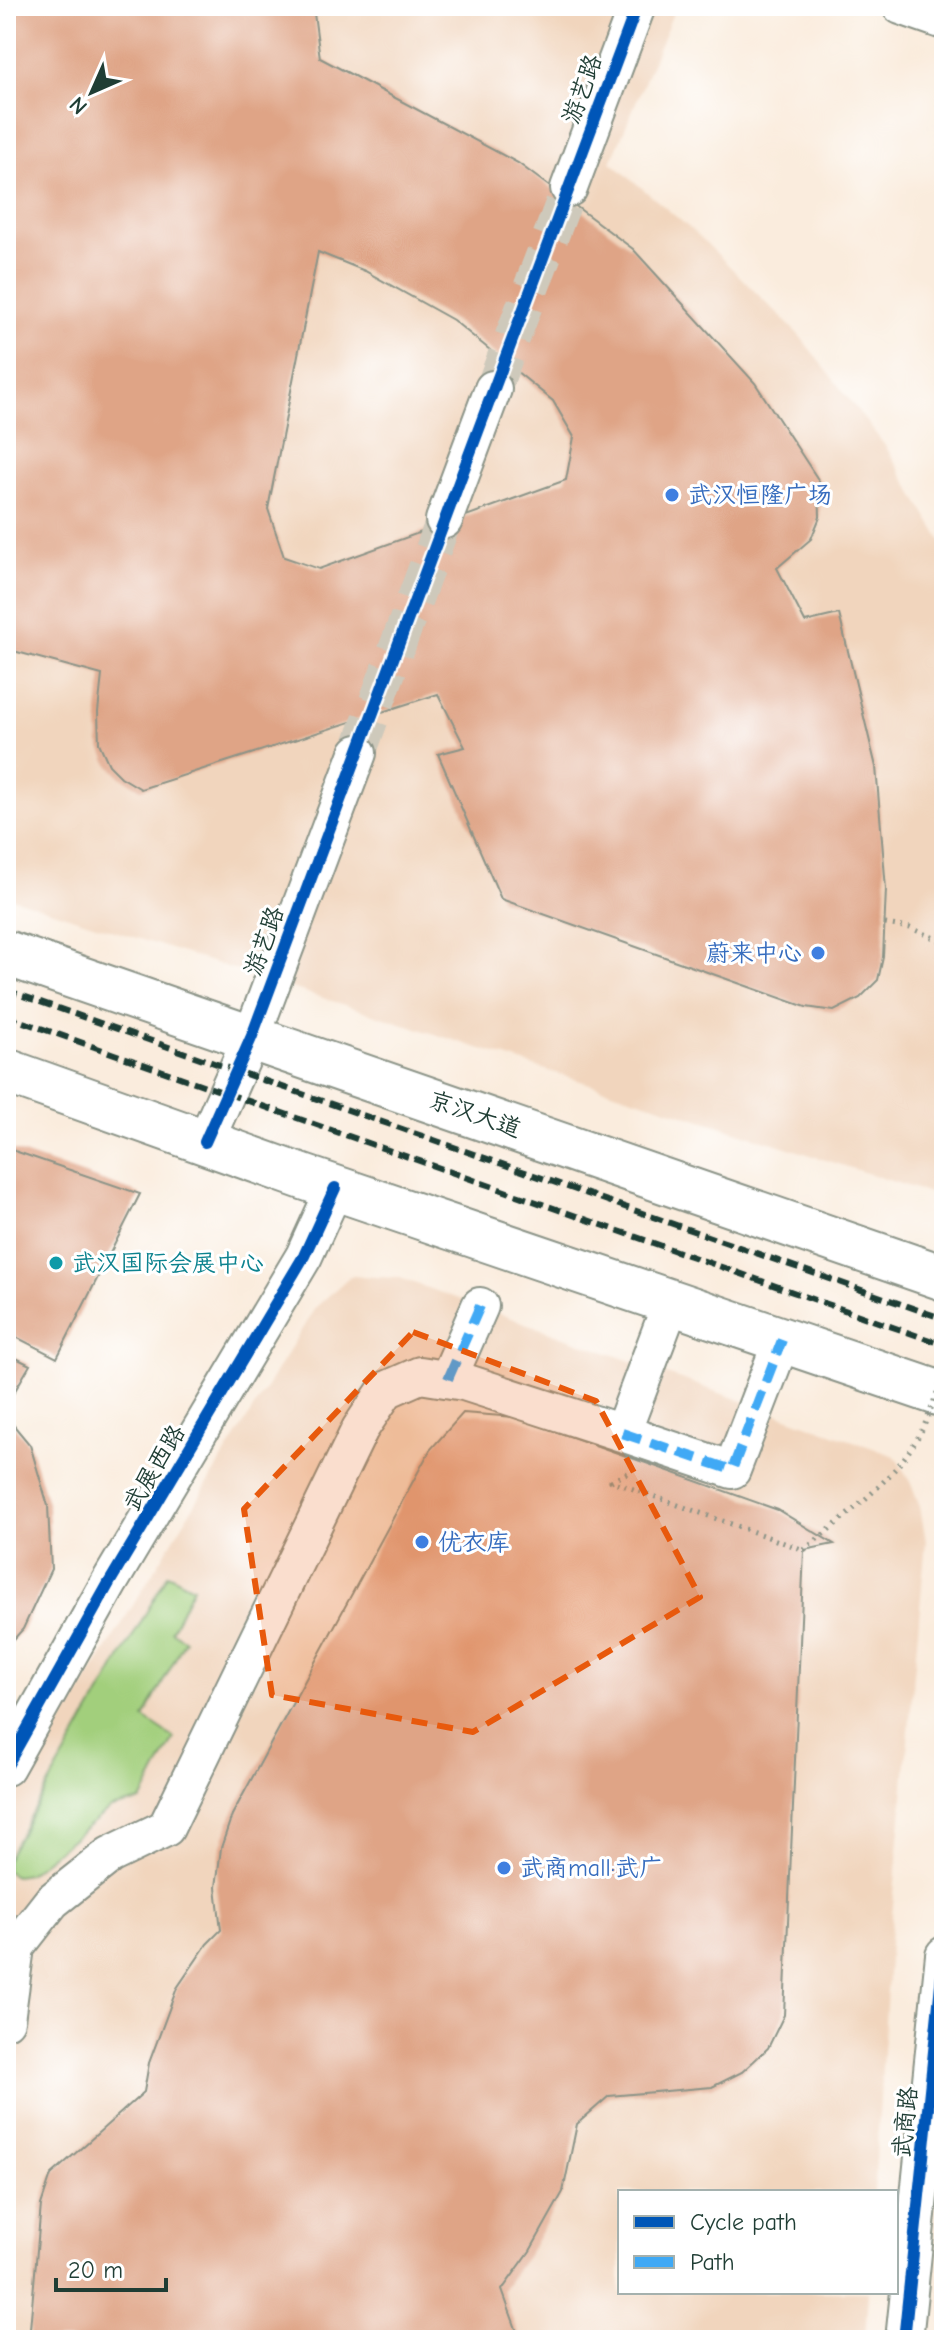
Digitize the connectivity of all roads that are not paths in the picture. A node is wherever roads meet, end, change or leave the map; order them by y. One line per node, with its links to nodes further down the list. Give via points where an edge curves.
1 (637, 6): 4 (street, 游艺路)
2 (901, 6): 3 (street)
3 (944, 21)
4 (569, 188)
5 (493, 389): 6 (street)
6 (444, 520)
7 (358, 753): 9 (street, 游艺路)
8 (6, 953): 9 (main road, 京汉大道)
9 (252, 1036): 11 (street, 游艺路); 13 (main road, 京汉大道)
10 (6, 1071): 11 (main road)
11 (205, 1142): 12 (main road)
12 (335, 1188): 14 (main road); 20 (street, 武展西路, via 304,1256)
13 (944, 1278)
14 (671, 1303): 16 (main road); 19 (street)
15 (480, 1306): 17 (street)
16 (782, 1340): 18 (main road); 19 (street, via 732,1470)
17 (448, 1379): 19 (street); 21 (street, via 420,1375 386,1390 360,1429 166,1828 110,1855 52,1901)
18 (944, 1395)
19 (622, 1433)
20 (6, 1767)
21 (11, 1945): 23 (street)
22 (944, 1955): 24 (street, 武商路)
23 (6, 2020)
24 (904, 2340)

